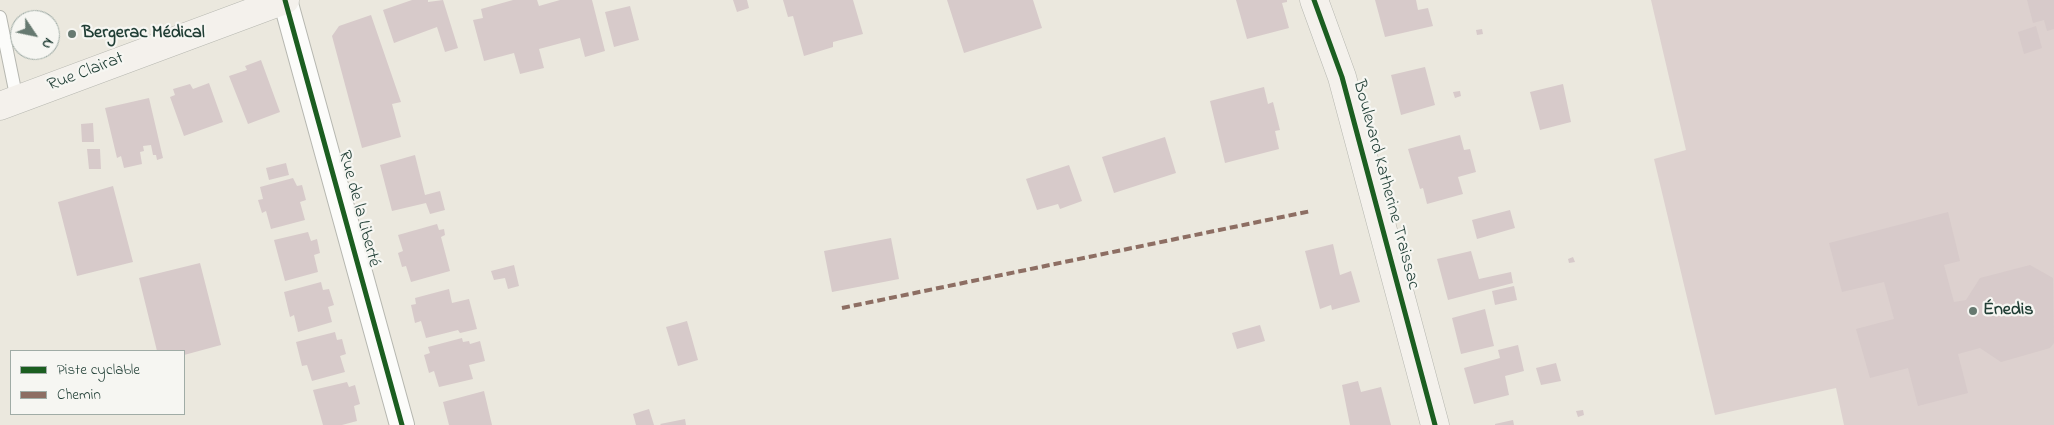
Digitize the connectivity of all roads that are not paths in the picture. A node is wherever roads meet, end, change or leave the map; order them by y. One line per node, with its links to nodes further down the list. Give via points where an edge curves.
1 (285, 0): 4 (main road, Rue Clairat); 6 (street, Rue de la Liberté)
2 (1314, 0): 5 (main road, Boulevard Katherine Traissac, via 1342,77)
3 (0, 17): 4 (lane)
4 (9, 103)
5 (1423, 380): 7 (main road, Boulevard Katherine Traissac); 8 (main road, Boulevard Katherine Traissac)
6 (402, 425)
7 (1429, 425)
8 (1435, 425)

